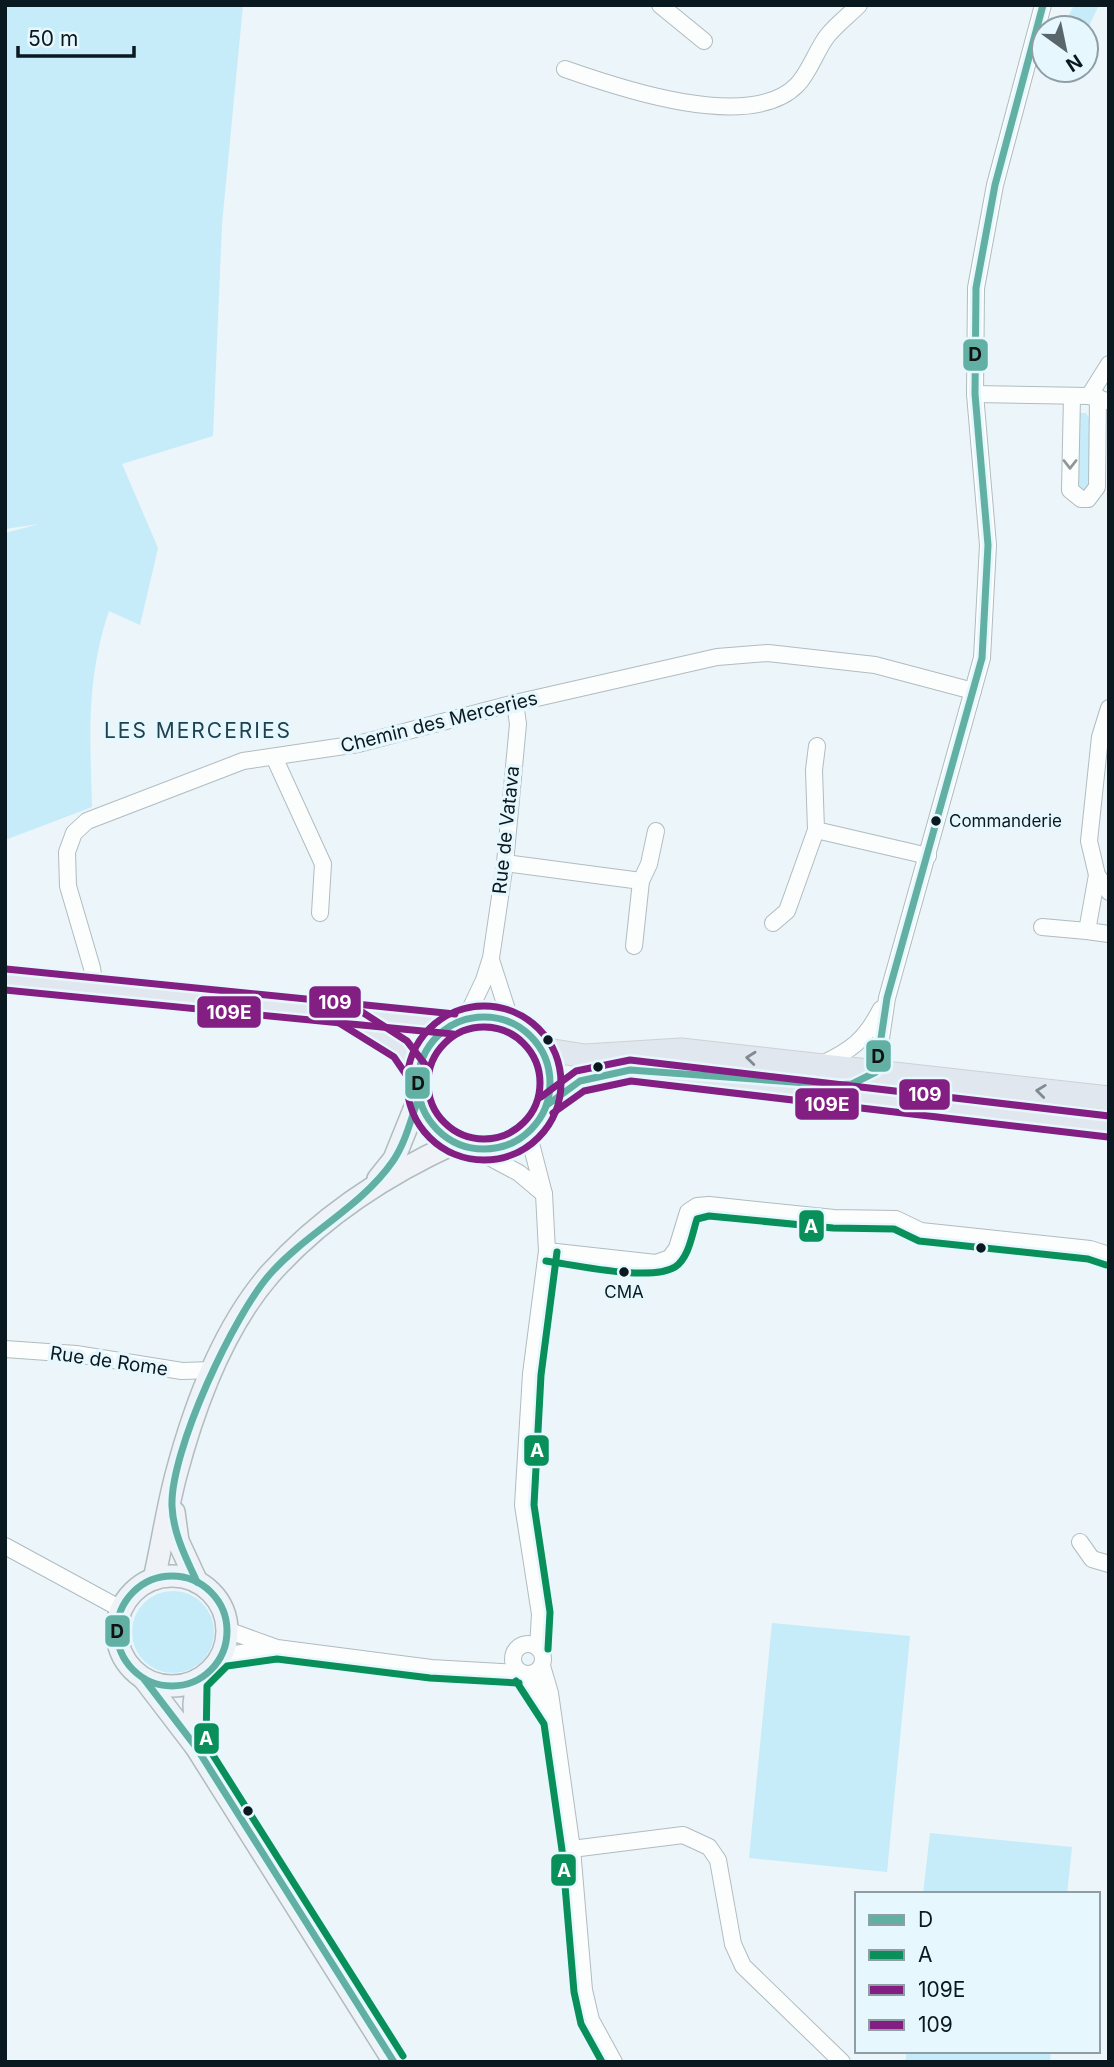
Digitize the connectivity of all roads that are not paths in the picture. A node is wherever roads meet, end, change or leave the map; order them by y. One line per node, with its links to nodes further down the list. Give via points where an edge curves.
1 (660, 5): 4 (street)
2 (859, 5): 5 (street, via 829,34 798,85 765,103 709,104 631,92)
3 (1043, 5): 7 (street, via 995,185 978,277)
4 (704, 41)
5 (565, 69)
6 (1109, 363): 8 (street)
7 (975, 394): 8 (street); 9 (street, via 988,545 982,658)
8 (1092, 398): 8 (street, one-way to 8, via 1070,490 1081,499 1087,499 1097,486)
9 (973, 691): 10 (street, Chemin des Merceries, via 875,665 768,653 717,657); 16 (street)
10 (515, 703): 13 (street, Chemin des Merceries, via 358,744); 17 (street, Rue de Vatava, via 518,724)
11 (1109, 708): 18 (street, via 1100,737 1089,841)
12 (817, 746): 15 (street)
13 (274, 757): 21 (street, via 323,864); 29 (street, Chemin des Merceries, via 243,761 87,821 74,833 67,852 68,886)
14 (656, 831): 19 (street)
15 (816, 831): 16 (street); 22 (street, via 787,911)
16 (928, 856): 30 (street)
17 (505, 863): 19 (street); 27 (street, Rue de Vatava)
18 (1097, 875): 20 (street); 24 (street)
19 (641, 881): 26 (street)
20 (1109, 892)
21 (320, 913)
22 (773, 923)
23 (1042, 927): 24 (street)
24 (1087, 932): 25 (street)
25 (1109, 934)
26 (634, 946)
27 (491, 958): 32 (street, Rue de Vatava, via 484,981); 33 (street, Rue de Vatava)
28 (5, 979): 29 (main road)
29 (95, 989): 31 (main road)
30 (887, 998): 35 (street, via 865,1037 844,1054); 36 (street)
31 (345, 1012): 32 (main road); 37 (main road, via 401,1049)
32 (459, 1022): 33 (main road, via 496,1017); 37 (main road, via 429,1045)
33 (511, 1022): 34 (main road)
34 (541, 1049): 35 (main road, one-way to 34, via 681,1050 585,1056); 41 (main road, via 550,1076)
35 (818, 1065): 36 (main road)
36 (876, 1072): 38 (street, via 852,1084 835,1086); 40 (main road, one-way to 36)
37 (418, 1073): 39 (main road)
38 (707, 1077): 41 (main road, via 630,1070 580,1081); 42 (main road)
39 (419, 1097): 44 (main road, via 439,1132); 45 (street, via 394,1159)
40 (1109, 1098)
41 (547, 1105): 43 (main road)
42 (1109, 1127)
43 (528, 1132): 44 (main road, via 494,1149); 46 (street)
44 (465, 1146): 45 (street); 46 (street, via 519,1173)
45 (371, 1187): 50 (street, via 269,1275)
46 (544, 1194): 47 (street)
47 (547, 1251): 48 (street, via 656,1263 670,1258 677,1248 688,1212 709,1205 834,1218 896,1219 922,1231 1090,1249); 60 (street, via 531,1374 523,1505 541,1625)
48 (1109, 1255)
49 (5, 1349): 50 (street, Rue de Rome, via 76,1354 182,1371)
50 (213, 1370): 51 (street, via 176,1474)
51 (172, 1498): 55 (street); 56 (street, via 178,1541)
52 (1080, 1542): 54 (street, via 1092,1559)
53 (5, 1546): 57 (street)
54 (1109, 1564)
55 (154, 1579): 56 (street, via 169,1576); 57 (street, via 141,1586)
56 (197, 1582): 58 (street, via 219,1602)
57 (121, 1609): 65 (street, via 118,1643 132,1669)
58 (227, 1630): 59 (street); 61 (street)
59 (277, 1648): 61 (street); 63 (street)
60 (524, 1649): 62 (street, via 543,1656); 63 (street); 64 (street, via 513,1665)
61 (221, 1656): 66 (street)
62 (542, 1666): 64 (street, via 535,1673); 67 (street)
63 (467, 1670): 64 (street)
64 (522, 1674): 67 (street)
65 (144, 1679): 66 (street, via 179,1686); 68 (street)
66 (197, 1680): 68 (street)
67 (554, 1720): 69 (street)
68 (196, 1747): 70 (street)
69 (572, 1849): 71 (street, via 584,1990 591,2020); 72 (street, via 683,1835 709,1847 718,1860 733,1944 743,1966)
70 (394, 2062)
71 (614, 2062)
72 (842, 2062)

